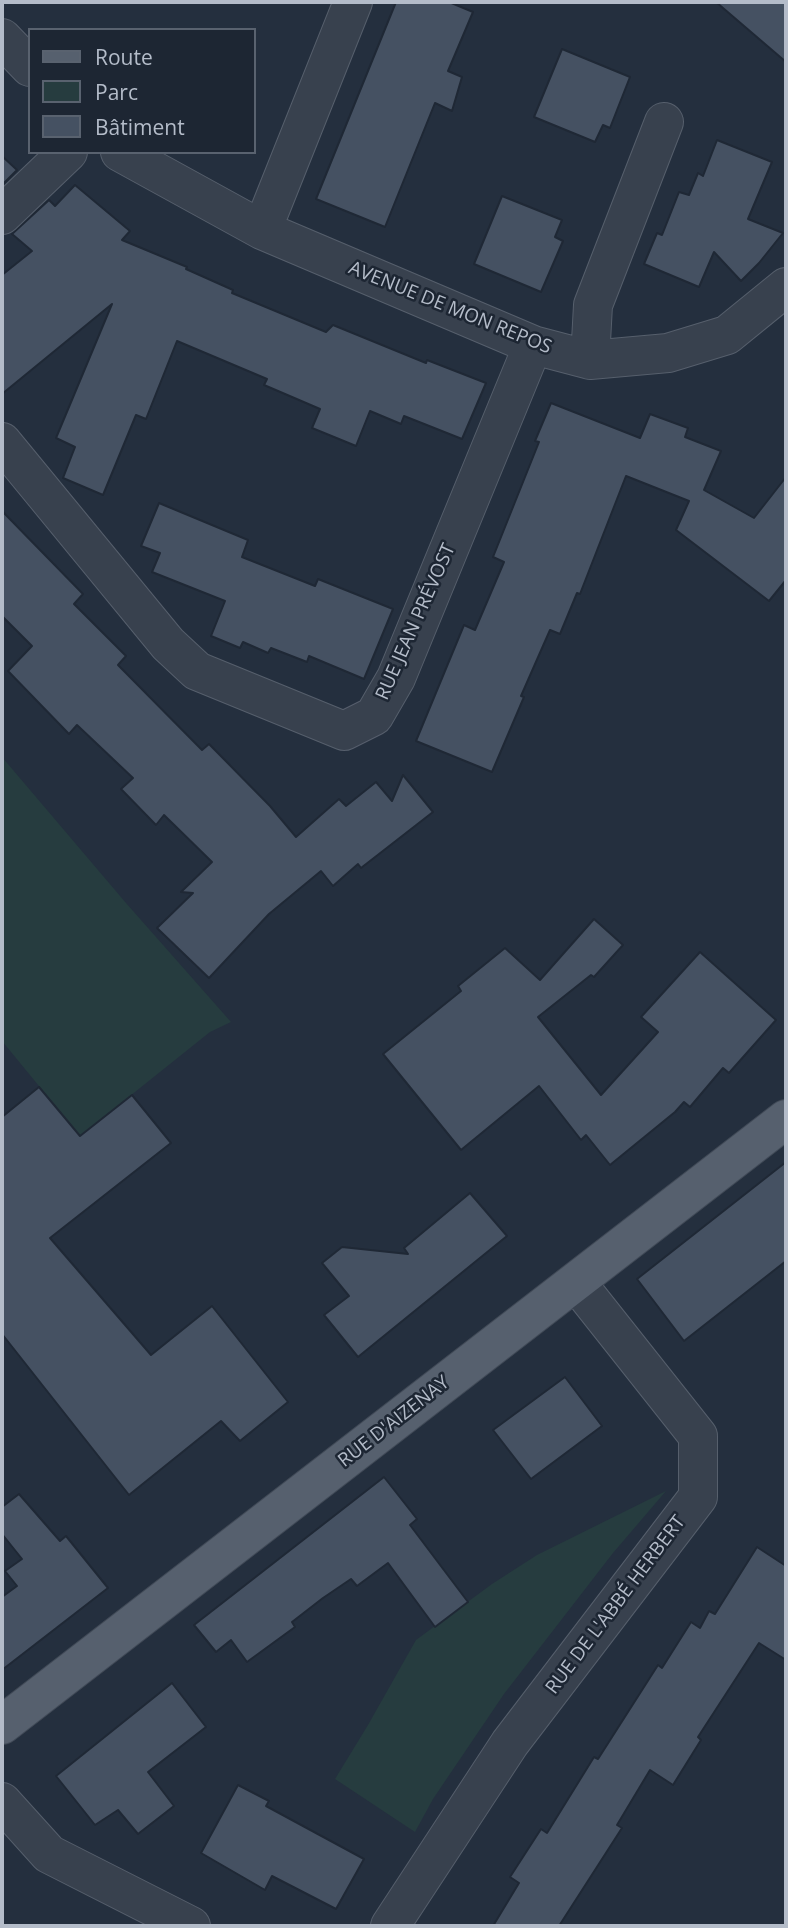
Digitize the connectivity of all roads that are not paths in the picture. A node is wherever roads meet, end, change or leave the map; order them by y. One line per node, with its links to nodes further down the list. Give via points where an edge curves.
1 (353, 2): 8 (street)
2 (2, 38): 3 (street)
3 (28, 64)
4 (664, 122): 11 (street, via 593,305)
5 (66, 154): 7 (street)
6 (124, 154): 8 (street, AVENUE DE MON REPOS)
7 (2, 215)
8 (262, 230): 10 (street, AVENUE DE MON REPOS)
9 (786, 287): 11 (street, AVENUE DE MON REPOS, via 727,335 668,353)
10 (533, 345): 11 (street, AVENUE DE MON REPOS); 12 (street, RUE JEAN PRÉVOST, via 396,678 373,716 344,730 197,671 168,644)
11 (590, 360)
12 (2, 442)
13 (786, 1119): 14 (main road, RUE D'AIZENAY)
14 (576, 1282): 15 (main road, RUE D'AIZENAY); 18 (street, RUE DE L'ABBÉ HERBERT, via 698,1436 698,1497 510,1743)
15 (2, 1725)
16 (2, 1802): 17 (street, via 49,1854)
17 (191, 1926)
18 (390, 1926)

